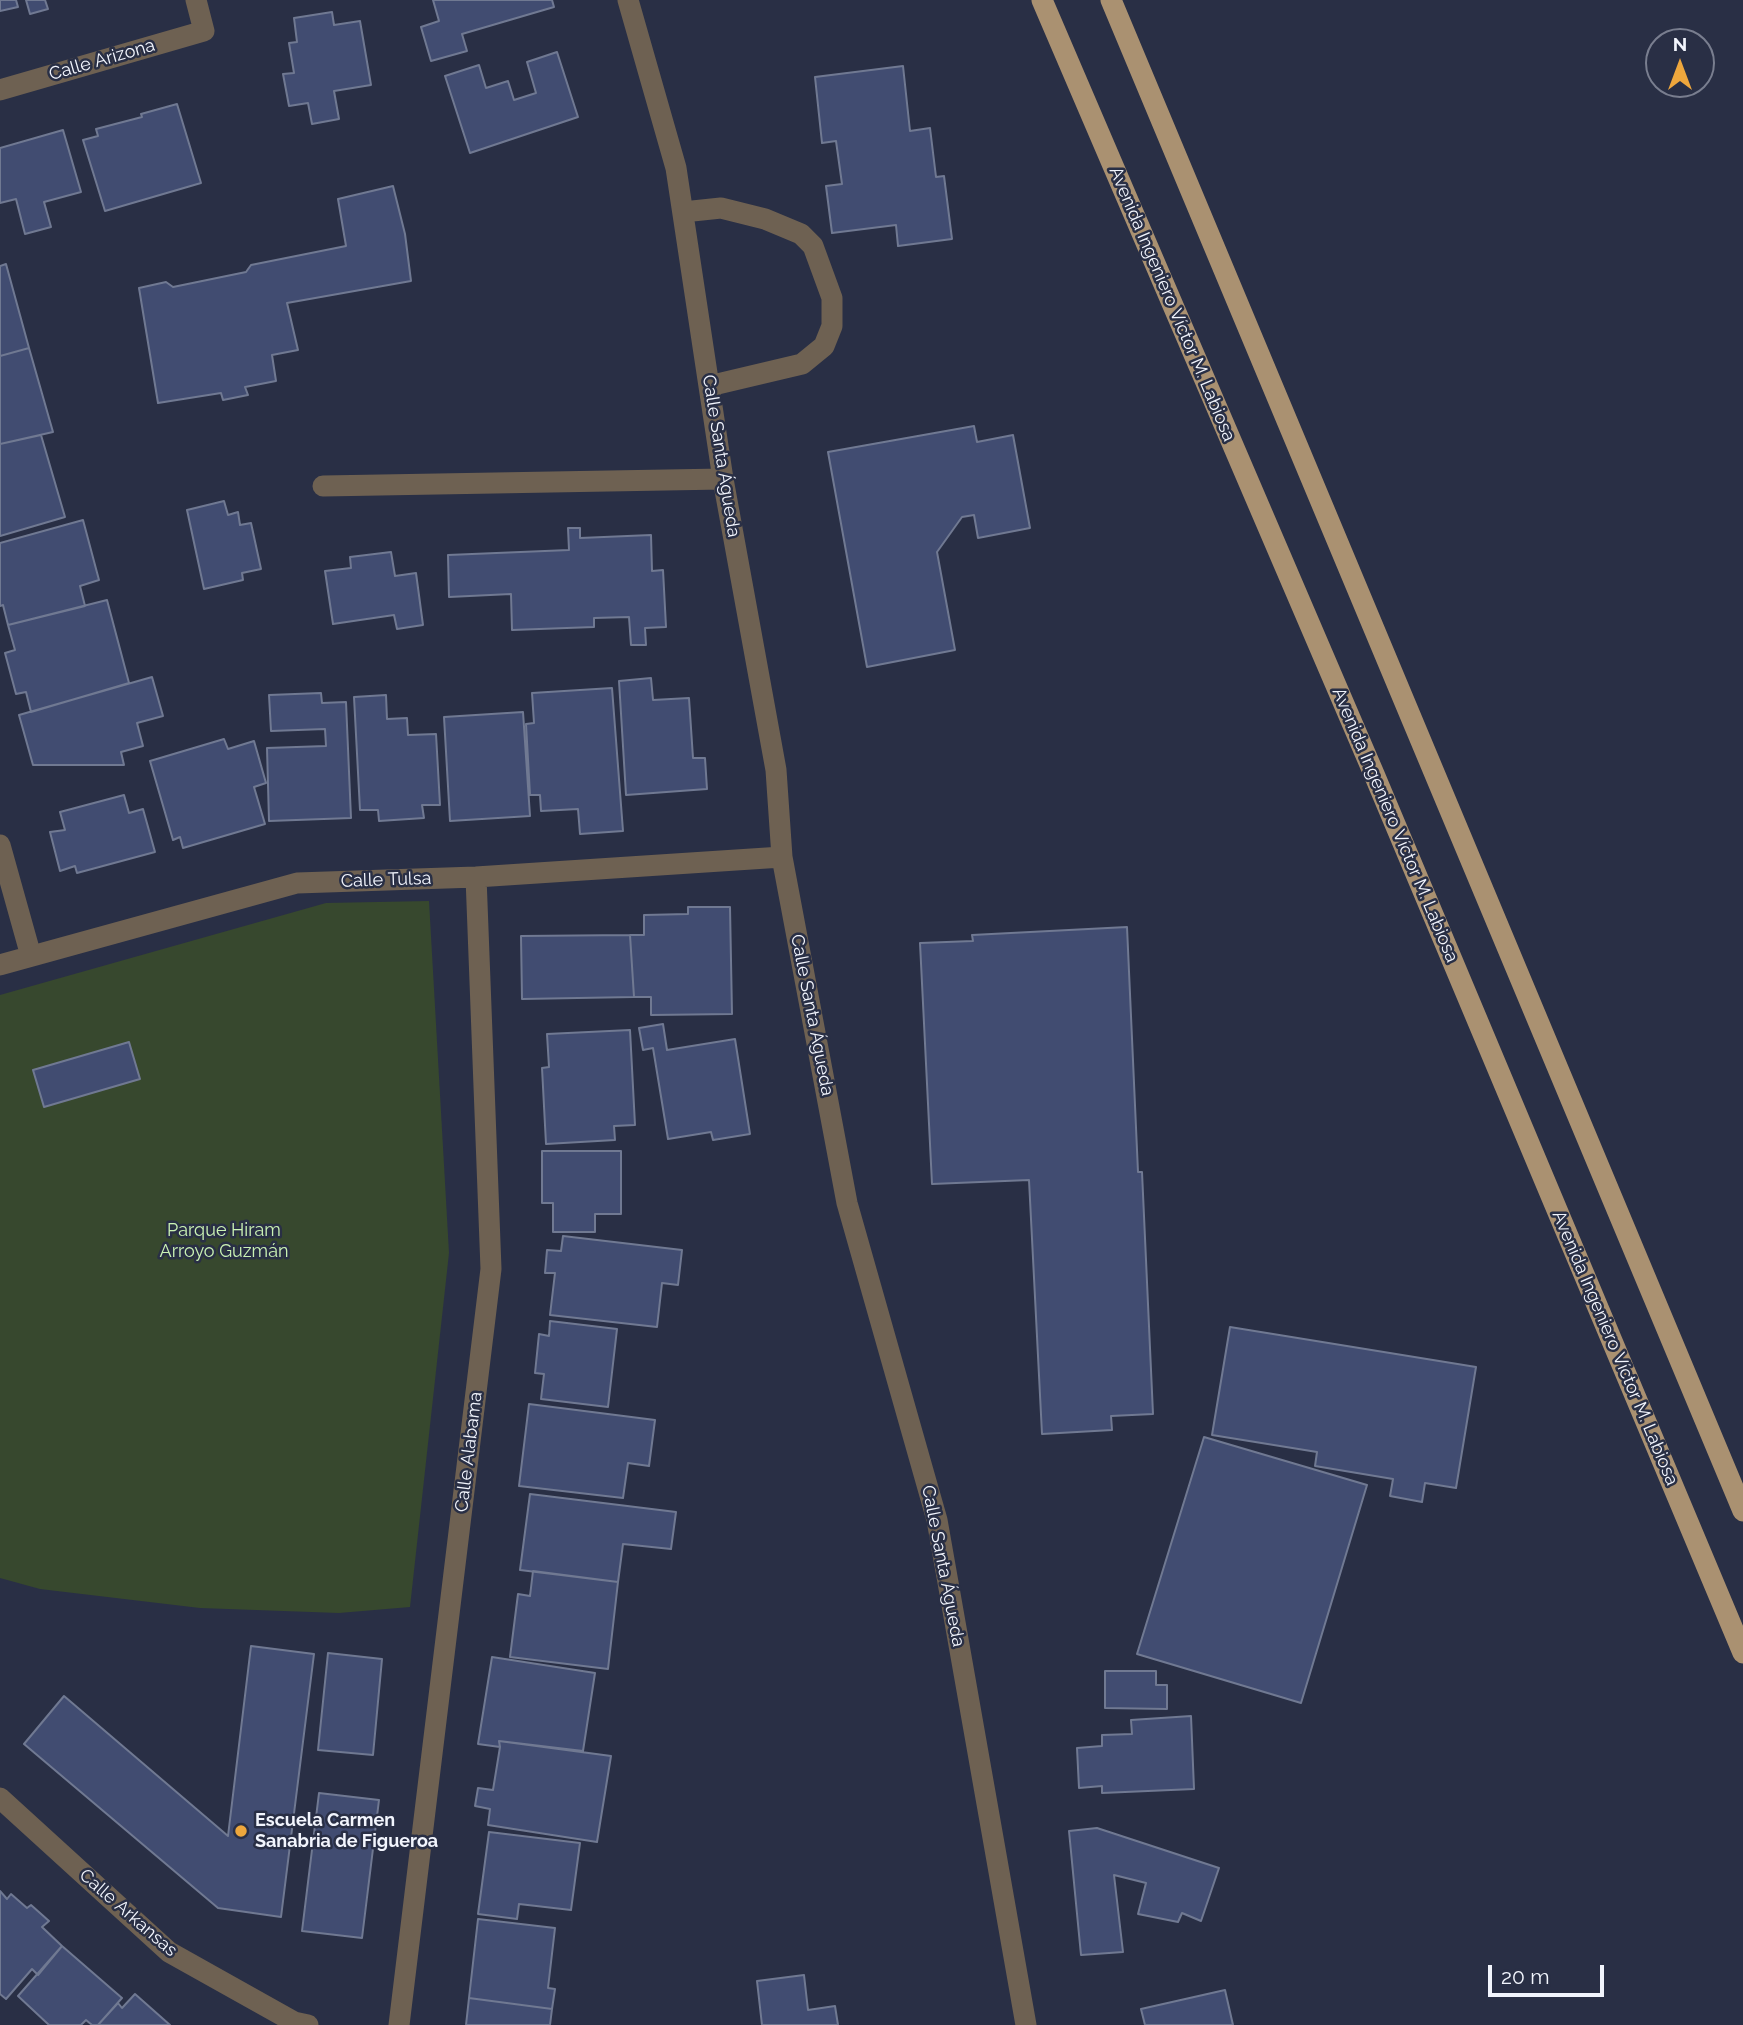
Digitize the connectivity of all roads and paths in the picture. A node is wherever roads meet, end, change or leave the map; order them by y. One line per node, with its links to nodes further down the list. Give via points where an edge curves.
1 (196, 0): 5 (street, Calle Arizona, via 204,31)
2 (628, 0): 6 (street, Calle Santa Águeda, via 676,168)
3 (1042, 0): 16 (main road, Avenida Ingeniero Víctor M. Labiosa)
4 (1111, 0): 15 (main road)
5 (0, 90)
6 (683, 212): 7 (street, Calle Santa Águeda); 7 (street, via 721,208 801,234 813,246 832,298 832,326 824,346 802,364)
7 (709, 386): 8 (street, Calle Santa Águeda)
8 (723, 479): 9 (street); 11 (street, Calle Santa Águeda, via 776,770)
9 (323, 486)
10 (0, 845): 13 (street)
11 (782, 857): 12 (street, Calle Tulsa); 20 (street, Calle Santa Águeda, via 847,1203 937,1520)
12 (476, 877): 13 (street, Calle Tulsa, via 297,883); 19 (street, Calle Alabama, via 491,1269)
13 (31, 956): 14 (street, Calle Tulsa)
14 (0, 965)
15 (1743, 1511)
16 (1743, 1653)
17 (0, 1798): 18 (street, Calle Arkansas, via 169,1952 294,2022)
18 (308, 2025)
19 (399, 2025)
20 (1026, 2025)

